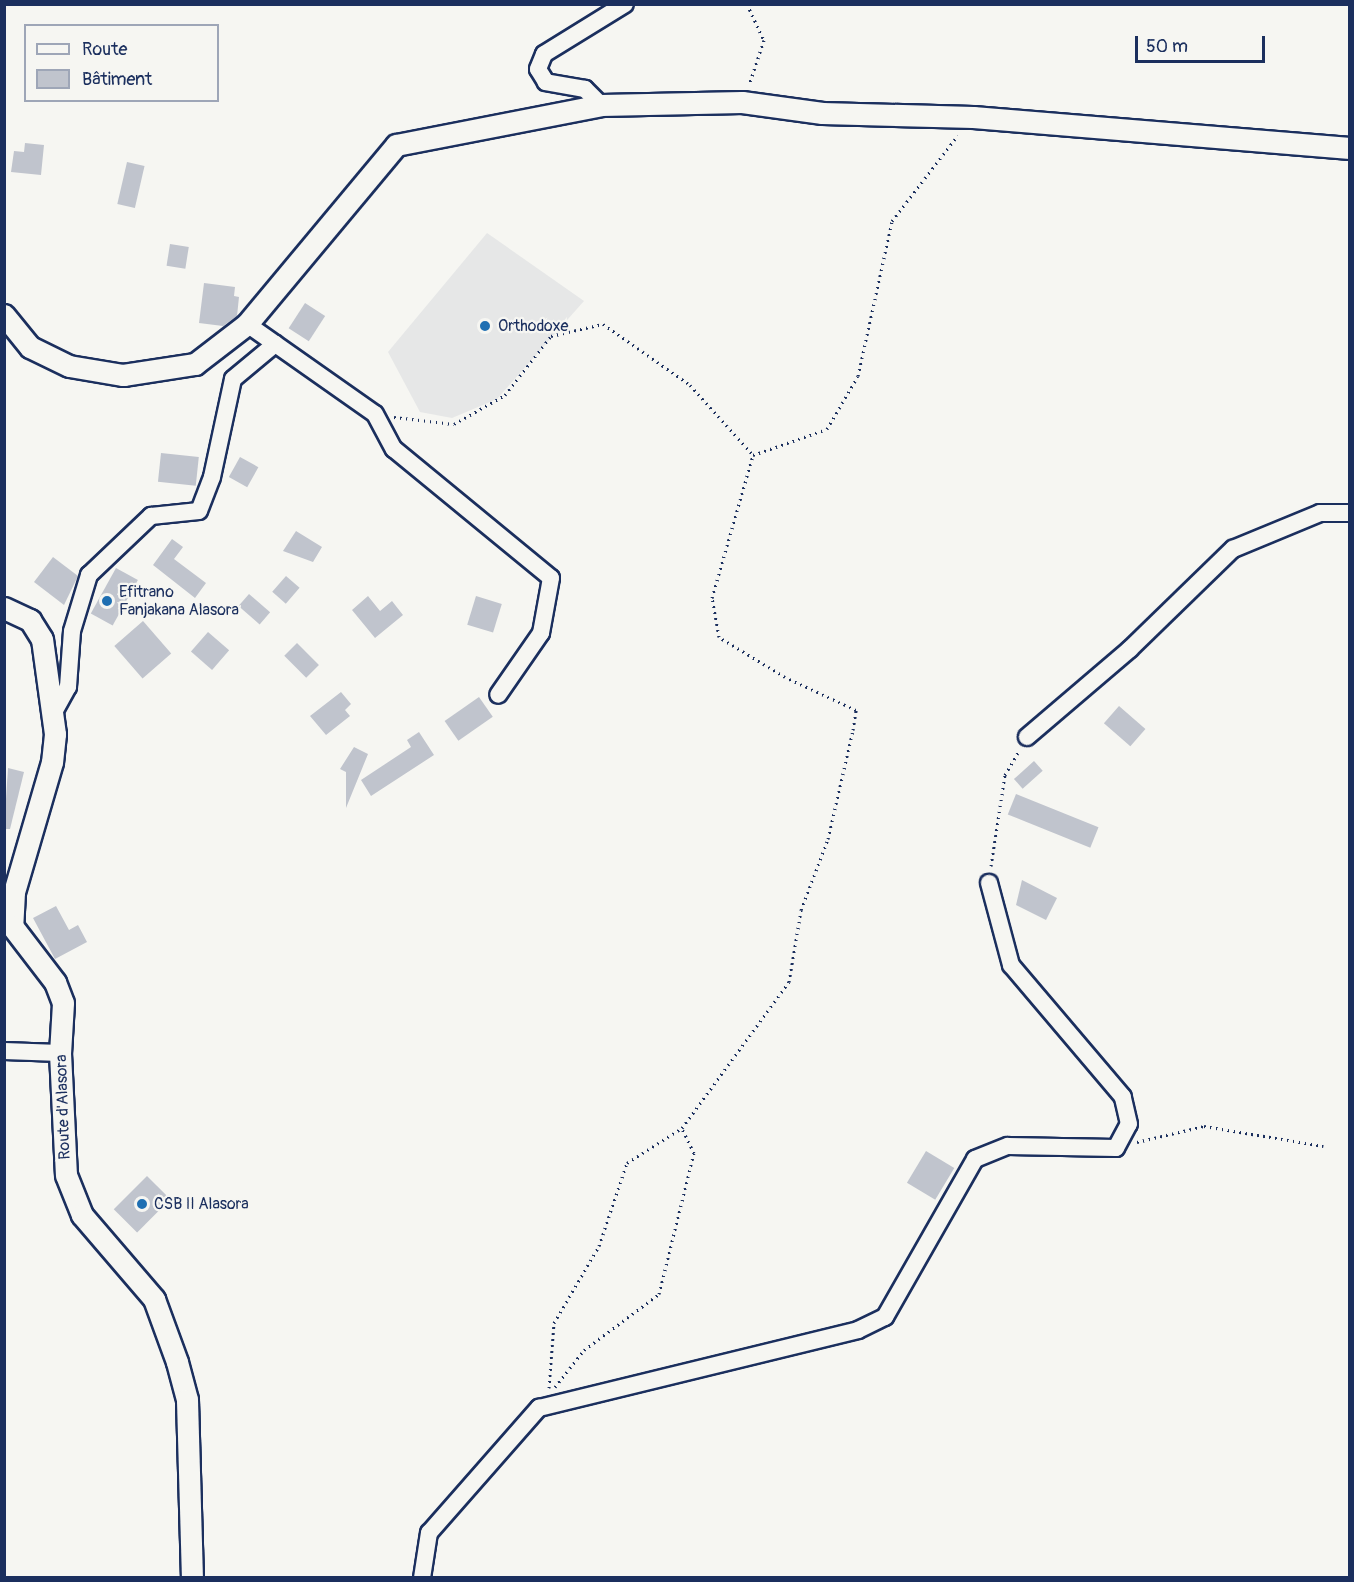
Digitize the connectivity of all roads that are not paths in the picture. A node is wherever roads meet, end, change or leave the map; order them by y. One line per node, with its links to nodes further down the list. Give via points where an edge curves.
1 (626, 4): 2 (street, via 544,54 538,69 546,82 585,89)
2 (601, 105): 3 (street, via 742,102 822,113 973,117); 5 (street, via 396,145)
3 (1350, 147)
4 (4, 315): 5 (street, via 30,346 69,366 123,375 195,364)
5 (247, 324): 6 (street)
6 (274, 344): 9 (street, via 375,414 394,449 551,578 541,633); 10 (street, via 233,379 212,477 199,511 151,516 89,575 72,631 68,687)
7 (1350, 513): 11 (street, via 1320,513 1233,549 1130,649)
8 (4, 608): 10 (street, Route d'Alasora, via 30,620 42,639)
9 (498, 695)
10 (54, 712): 14 (street, Route d'Alasora, via 52,762 11,914 17,935 55,982 63,1003)
11 (1027, 737)
12 (989, 883): 16 (street, via 1011,965 1123,1097 1129,1124 1116,1148 1008,1146 975,1159 885,1317 858,1330 539,1408 429,1533)
13 (4, 1051): 14 (street)
14 (60, 1053): 15 (street, Route d'Alasora, via 66,1175 82,1215 154,1299 187,1400)
15 (192, 1578)
16 (422, 1578)

